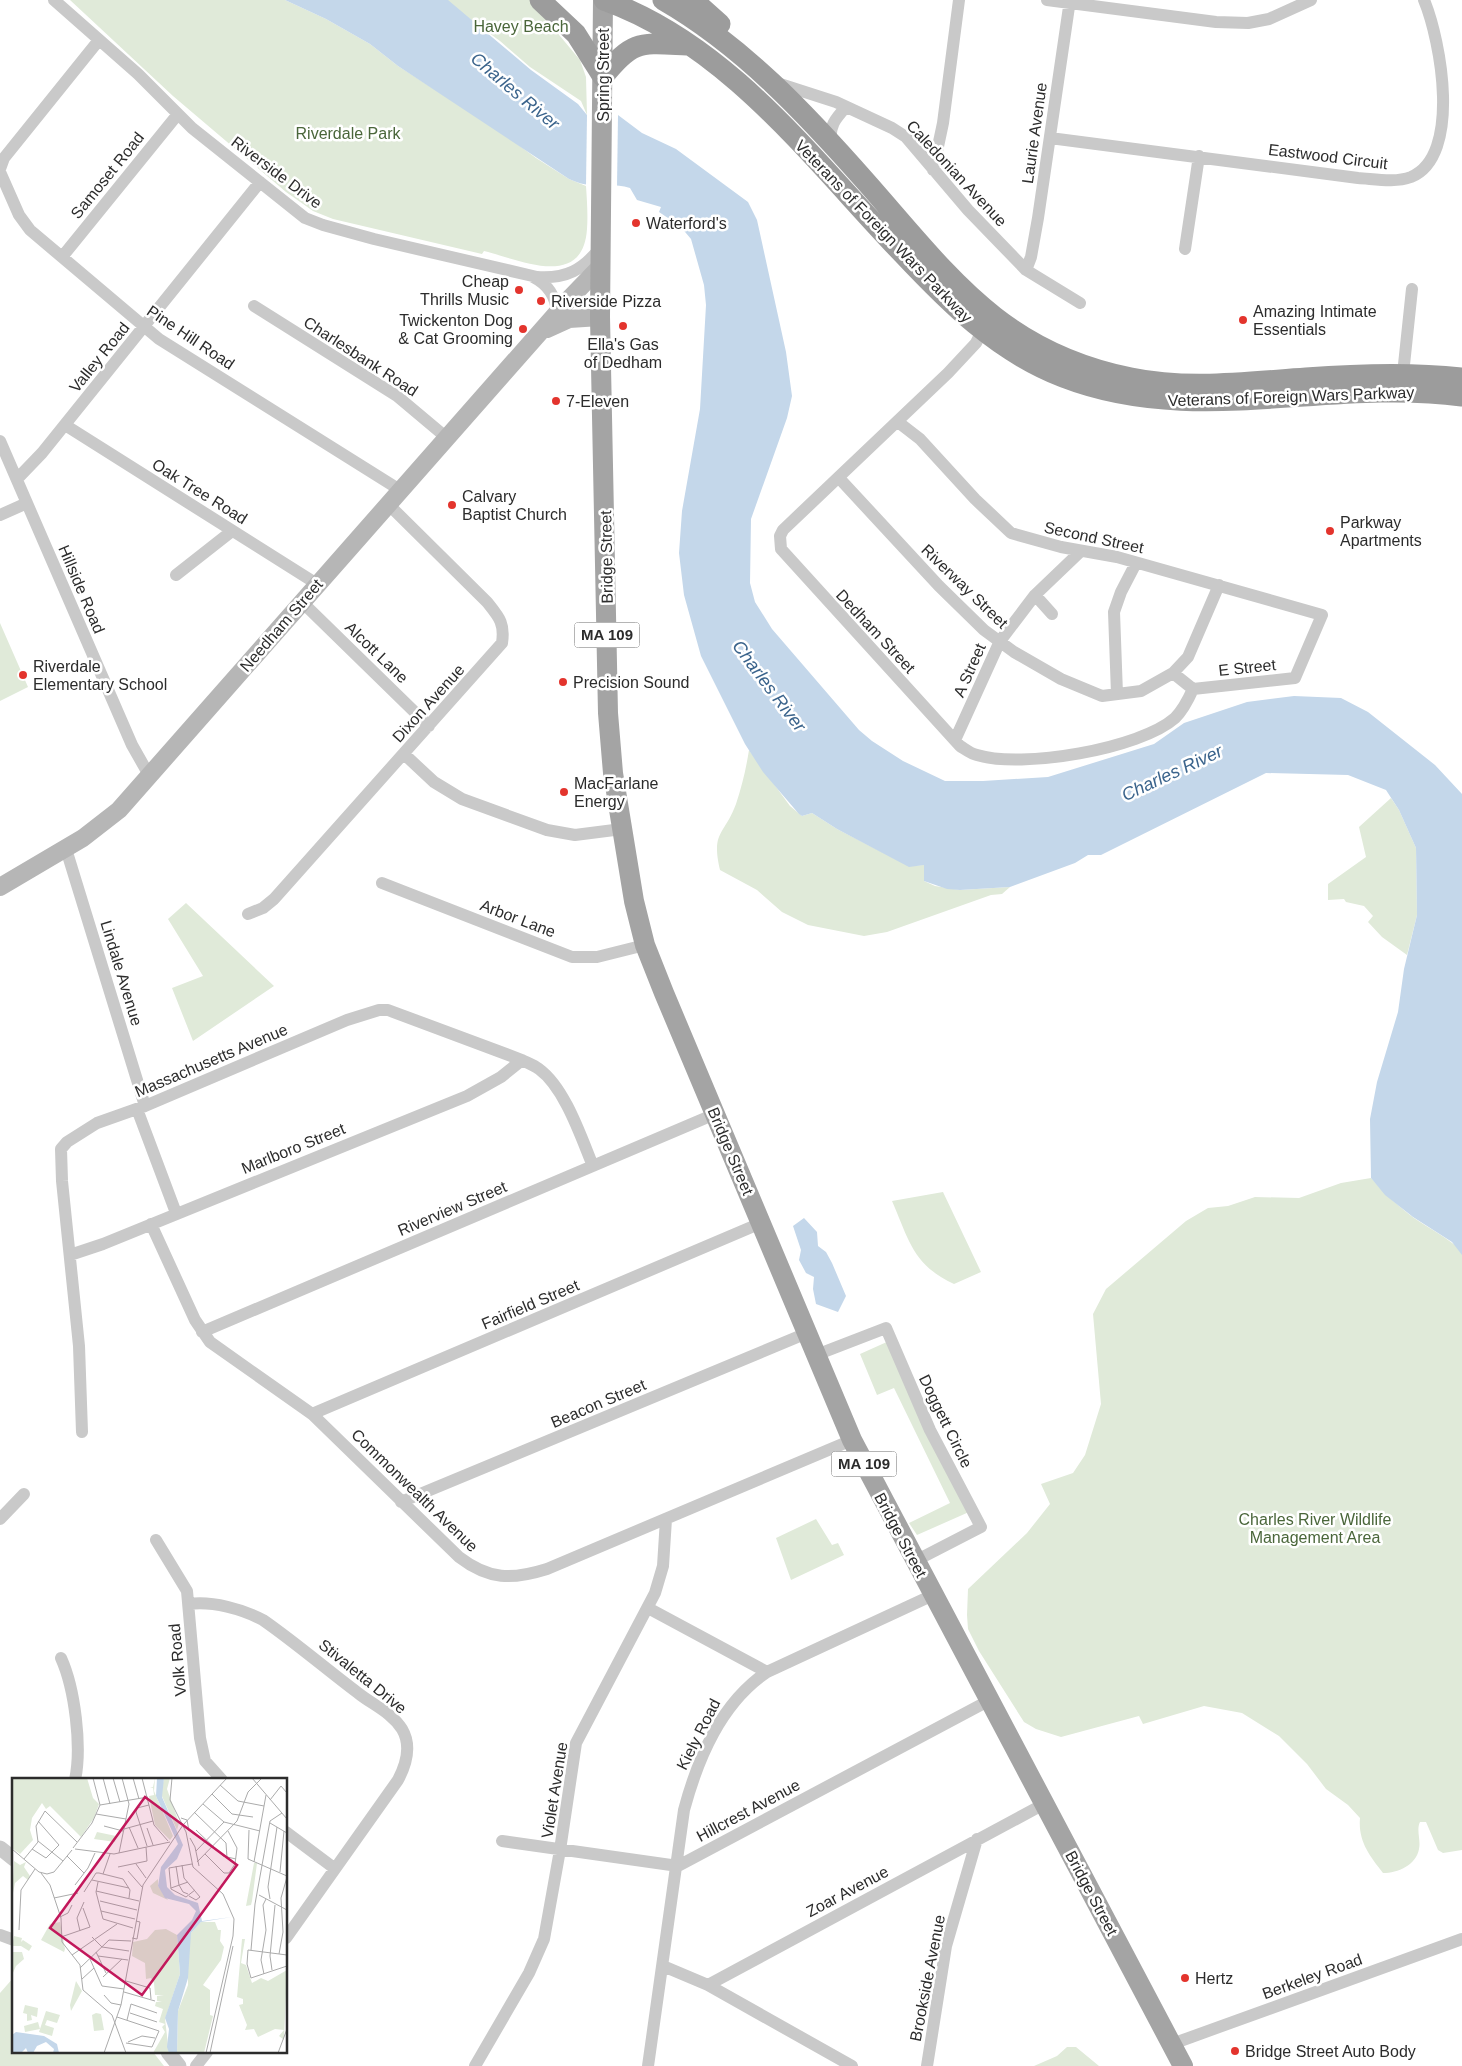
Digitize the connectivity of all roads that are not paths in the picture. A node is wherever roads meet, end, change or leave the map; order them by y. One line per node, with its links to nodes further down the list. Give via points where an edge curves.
1 (54, 0): 11 (street, Riverside Drive)
2 (540, 0): 13 (highway, via 576,34)
3 (603, 0): 12 (highway, Veterans of Foreign Wars Parkway, via 638,15); 13 (main road, Spring Street / MA 109)
4 (663, 0): 14 (highway, Veterans of Foreign Wars Parkway, via 713,33)
5 (693, 0): 14 (highway, via 723,28)
6 (960, 0): 21 (street, via 943,124)
7 (1047, 0): 9 (street)
8 (1424, 0): 20 (street, Eastwood Circuit, via 1438,42 1444,97 1441,144 1425,169 1412,176 1389,180)
9 (1070, 2): 10 (street, via 1232,23 1268,18); 17 (street, Laurie Avenue)
10 (1304, 2)
11 (100, 40): 16 (street, Riverside Drive); 22 (street, Pine Hill Road, via 4,158)
12 (689, 45): 13 (highway, via 638,45 624,52); 35 (highway, Veterans of Foreign Wars Parkway, via 724,71 775,118 931,284)
13 (603, 77): 19 (main road, Spring Street / MA 109)
14 (767, 79): 15 (street, Caledonian Avenue); 18 (highway, Veterans of Foreign Wars Parkway)
15 (846, 107): 18 (street, via 833,120 829,131); 21 (street, Caledonian Avenue, via 887,124 906,137)
16 (178, 114): 23 (street, Riverside Drive); 26 (street, Samoset Road)
17 (1050, 138): 20 (street, Eastwood Circuit); 27 (street, Laurie Avenue, via 1031,257)
18 (831, 145): 37 (highway, Veterans of Foreign Wars Parkway, via 969,298 1023,338 1071,362 1130,378 1178,384)
19 (602, 151): 25 (main road, Bridge Street / MA 109)
20 (1199, 156): 24 (street)
21 (933, 170): 27 (street, Caledonian Avenue)
22 (0, 171): 26 (street, Pine Hill Road, via 25,225)
23 (260, 182): 28 (street, Riverside Drive, via 300,214 317,223); 34 (street, Valley Road)
24 (1185, 249)
25 (601, 256): 28 (street, Riverside Drive, via 572,273 557,277); 32 (main road, Needham Street); 33 (main road, Bridge Street / MA 109)
26 (62, 257): 34 (street, Pine Hill Road)
27 (1026, 270): 30 (street, Caledonian Avenue)
28 (530, 276): 32 (street, Riverside Drive, via 549,289)
29 (1412, 288): 37 (street)
30 (1080, 303)
31 (254, 306): 42 (street, Charlesbank Road, via 396,396)
32 (557, 313): 36 (main road, Needham Street)
33 (600, 317): 36 (main road, Needham Street, via 565,320); 68 (main road, Bridge Street / MA 109, via 608,705 613,774)
34 (144, 327): 41 (street, Valley Road); 46 (street, Pine Hill Road, via 175,350)
35 (982, 331): 39 (highway, Veterans of Foreign Wars Parkway, via 1052,372 1098,388 1138,397 1215,402 1381,391); 40 (street, Dedham Street, via 976,343)
36 (539, 336): 42 (main road, Needham Street)
37 (1403, 374): 38 (highway, Veterans of Foreign Wars Parkway)
38 (1462, 378)
39 (1462, 396)
40 (898, 422): 44 (street, Dedham Street); 51 (street, Second Street, via 920,439 974,499 1012,533)
41 (65, 425): 45 (street, Valley Road); 50 (street, Oak Tree Road)
42 (447, 438): 46 (main road, Needham Street)
43 (0, 441): 45 (street, Hillside Road)
44 (839, 478): 60 (street, Riverway Street, via 939,586 984,630); 65 (street, Dedham Street, via 783,530 781,549)
45 (17, 479): 47 (street, Hillside Road)
46 (400, 490): 48 (main road, Needham Street)
47 (27, 503): 49 (street); 67 (street, Hillside Road, via 132,745)
48 (388, 504): 54 (main road, Needham Street); 64 (street, Dixon Avenue, via 487,602 504,630 502,643)
49 (0, 515)
50 (232, 531): 53 (street); 54 (street, Oak Tree Road)
51 (1081, 551): 52 (street, Second Street); 56 (street, A Street)
52 (1136, 563): 55 (street, Second Street); 63 (street, via 1114,612)
53 (176, 576)
54 (318, 584): 57 (main road, Needham Street)
55 (1219, 585): 59 (street, Second Street); 61 (street, Riverway Street, via 1188,657)
56 (1036, 595): 58 (street); 60 (street, A Street)
57 (302, 602): 64 (street, Alcott Lane); 67 (main road, Needham Street)
58 (1052, 614)
59 (1322, 615): 62 (street, E Street, via 1295,678)
60 (1000, 641): 63 (street, Riverway Street, via 1061,679 1102,696); 65 (street, A Street)
61 (1173, 673): 62 (street); 63 (street, Riverway Street, via 1141,691)
62 (1193, 689): 65 (street, Dedham Street, via 1175,718 1128,742 1086,753 1010,760 976,755)
63 (1117, 694)
64 (429, 726): 66 (street, Dixon Avenue)
65 (955, 740)
66 (404, 754): 68 (street, via 434,782 462,799 547,830 576,835); 72 (street, Dixon Avenue, via 274,899)
67 (149, 775): 69 (main road, Needham Street, via 111,817)
68 (622, 829): 73 (main road, Bridge Street / MA 109)
69 (66, 849): 71 (main road, Needham Street); 75 (street, Lindale Avenue)
70 (382, 883): 73 (street, Arbor Lane, via 572,957 597,957)
71 (0, 887)
72 (248, 914)
73 (645, 945): 76 (main road, Bridge Street / MA 109)
74 (522, 1060): 75 (street, Massachusetts Avenue, via 388,1010 378,1010); 77 (street, Massachusetts Avenue, via 551,1080 572,1116); 78 (street, Marlboro Street, via 501,1077 467,1096)
75 (141, 1107): 78 (street, Lindale Avenue); 81 (street, Massachusetts Avenue, via 97,1123 61,1149)
76 (715, 1114): 77 (street, Riverview Street); 79 (main road, Bridge Street / MA 109)
77 (593, 1166): 82 (street, Riverview Street)
78 (176, 1213): 80 (street, Marlboro Street)
79 (761, 1223): 83 (main road, Bridge Street / MA 109); 85 (street, Fairfield Street)
80 (151, 1224): 81 (street, Marlboro Street); 82 (street, Commonwealth Avenue)
81 (70, 1255): 86 (street, Massachusetts Avenue, via 79,1346)
82 (202, 1332): 85 (street, Commonwealth Avenue, via 220,1351)
83 (806, 1333): 84 (main road, Bridge Street / MA 109); 89 (street, Beacon Street)
84 (816, 1355): 87 (main road, Bridge Street / MA 109); 93 (street, Doggett Circle, via 886,1328 930,1430 981,1527)
85 (312, 1414): 89 (street, Commonwealth Avenue)
86 (82, 1432)
87 (852, 1440): 91 (street, Commonwealth Avenue); 93 (main road, Bridge Street / MA 109)
88 (24, 1494): 90 (street)
89 (401, 1502): 91 (street, Commonwealth Avenue, via 470,1566 482,1572 511,1577 547,1569)
90 (0, 1519)
91 (666, 1519): 96 (street, Violet Avenue, via 663,1566)
92 (156, 1540): 95 (street, Volk Road, via 182,1581)
93 (915, 1561): 94 (main road, Bridge Street / MA 109)
94 (933, 1595): 98 (street, Kiely Road); 99 (main road, Bridge Street / MA 109)
95 (189, 1604): 101 (street, Volk Road, via 200,1738 205,1761); 110 (street, Stivaletta Drive, via 210,1604 250,1613 263,1620 389,1714 403,1731 408,1749 406,1764 398,1780)
96 (648, 1608): 98 (street); 107 (street, Violet Avenue, via 576,1743)
97 (61, 1658): 100 (street, via 74,1704)
98 (766, 1672): 109 (street, Kiely Road, via 733,1701 702,1757 684,1810)
99 (990, 1700): 102 (main road, Bridge Street / MA 109); 109 (street, Hillcrest Avenue)
100 (75, 1778)
101 (220, 1778)
102 (1044, 1804): 104 (street, Zoar Avenue); 117 (main road, Bridge Street / MA 109)
103 (288, 1834): 110 (street)
104 (977, 1839): 116 (street, Zoar Avenue); 125 (street, Brookside Avenue, via 946,1946)
105 (502, 1841): 107 (street)
106 (0, 1848): 108 (street)
107 (560, 1850): 109 (street); 122 (street, Violet Avenue, via 544,1939 529,1973)
108 (12, 1857)
109 (678, 1866): 115 (street, Kiely Road)
110 (334, 1868): 112 (street, Stivaletta Drive)
111 (0, 1935): 113 (street)
112 (288, 1935)
113 (12, 1939)
114 (1462, 1939): 117 (street, Berkeley Road)
115 (663, 1966): 116 (street); 123 (street, Kiely Road)
116 (708, 1985): 124 (street)
117 (1172, 2044): 126 (main road, Bridge Street / MA 109)
118 (170, 2054): 120 (street)
119 (206, 2054): 121 (street)
120 (179, 2066)
121 (196, 2066)
122 (475, 2066)
123 (648, 2066)
124 (852, 2066)
125 (926, 2066)
126 (1183, 2066)

